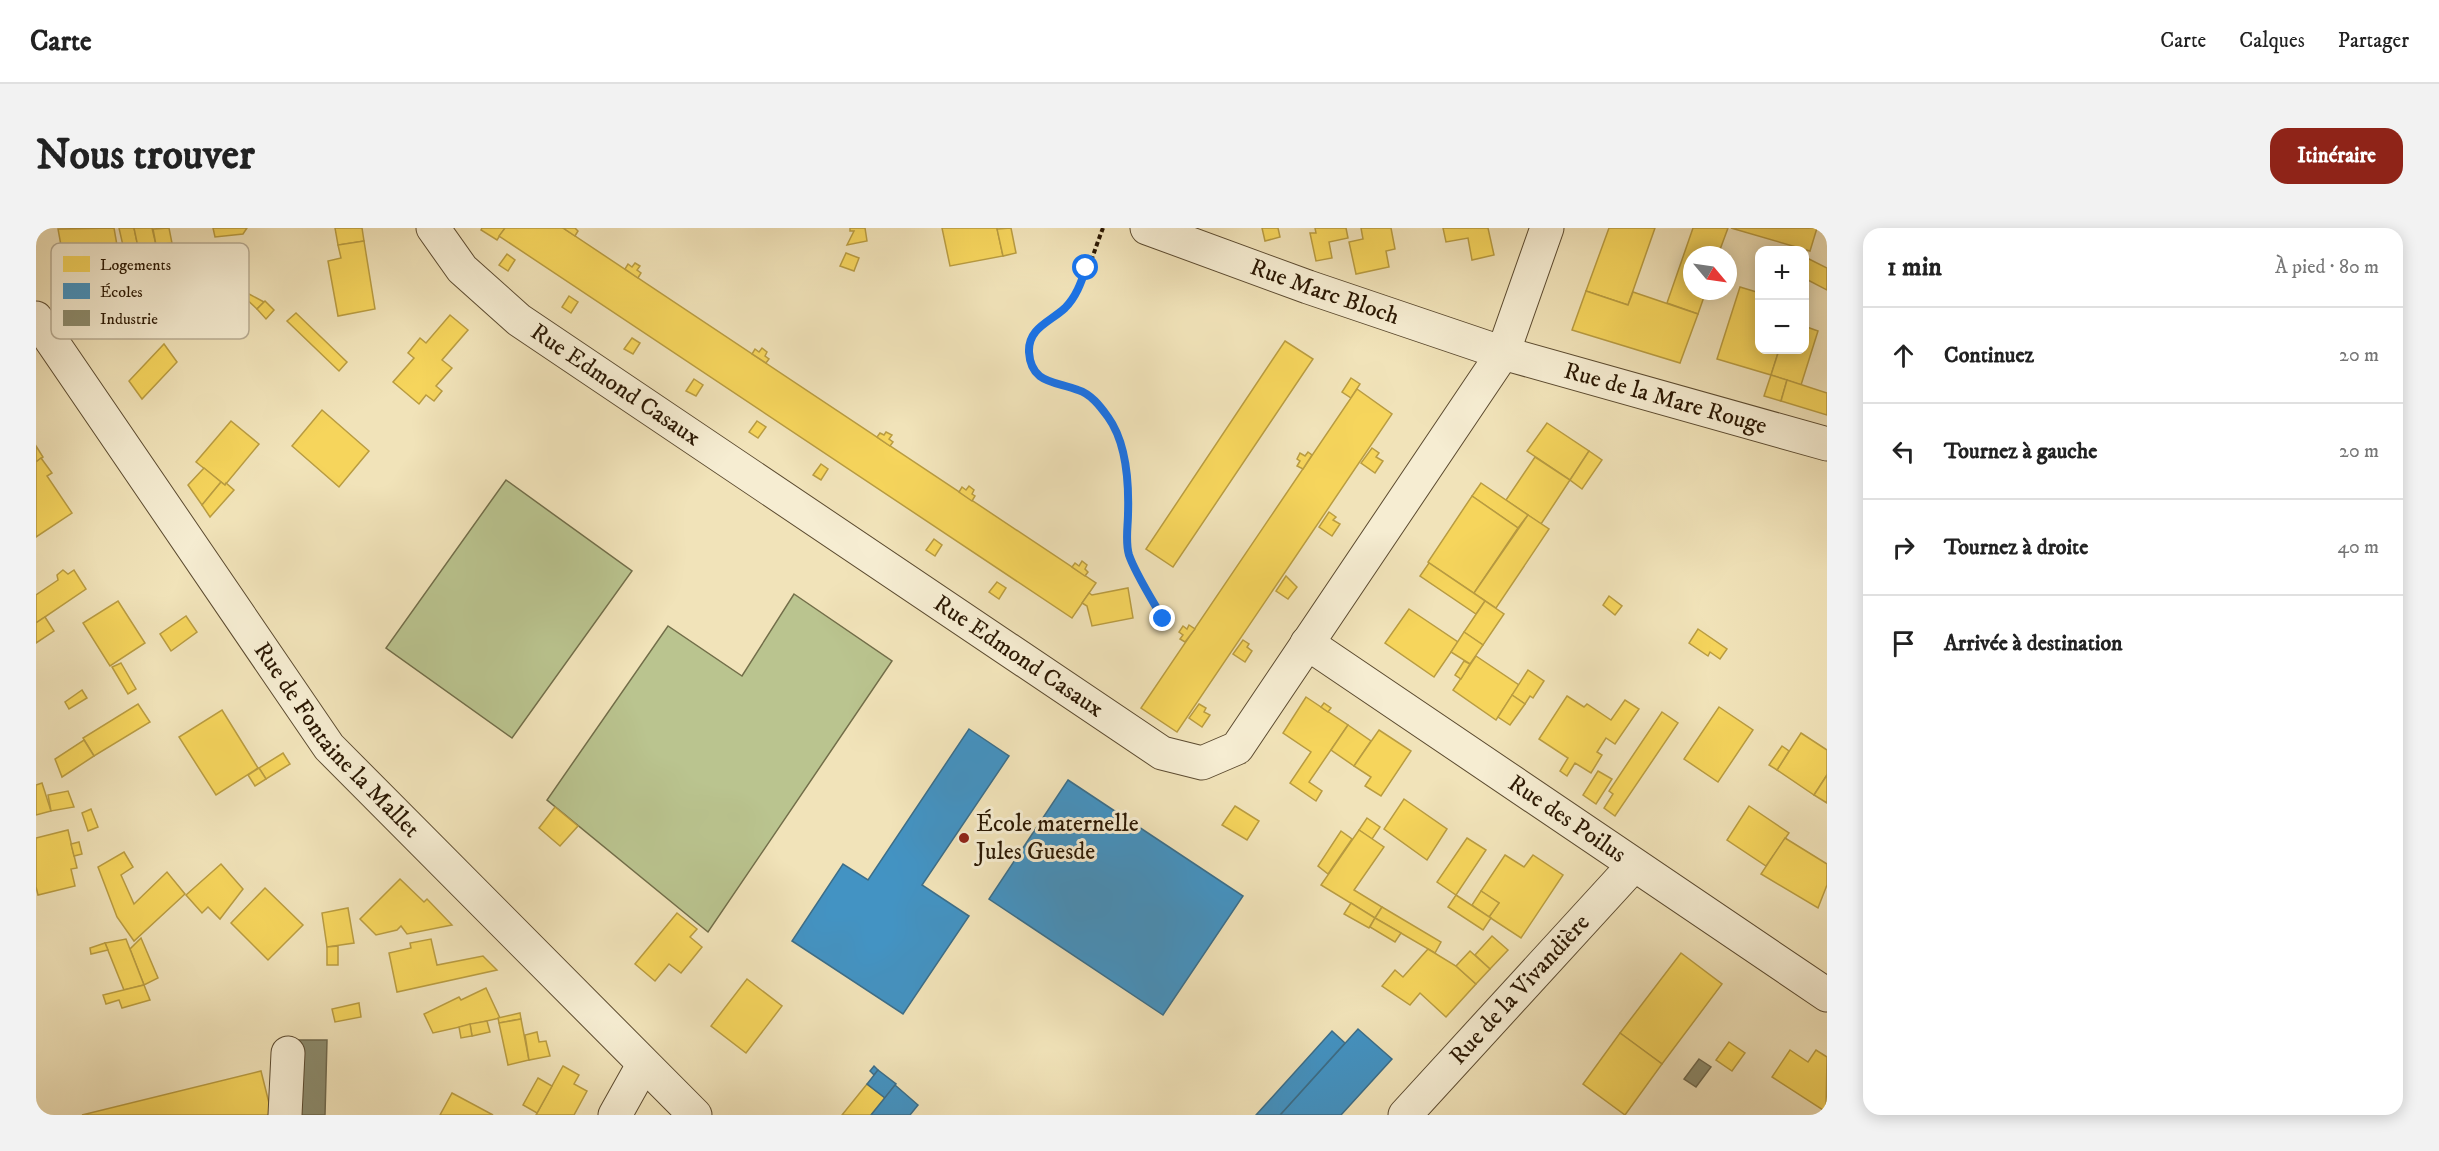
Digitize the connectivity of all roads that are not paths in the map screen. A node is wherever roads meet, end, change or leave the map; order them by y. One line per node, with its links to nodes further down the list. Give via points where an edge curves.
1 (433, 228): 7 (street, Rue Edmond Casaux, via 462,269 519,320 1162,753 1202,763 1237,748)
2 (1147, 228): 5 (street, Rue Marc Bloch)
3 (1547, 228): 5 (street, Rue Edmond Casaux)
4 (36, 318): 11 (street, Rue de Fontaine la Mallet, via 329,747)
5 (1503, 353): 6 (street, Rue de la Mare Rouge); 7 (street, Rue Edmond Casaux)
6 (1827, 444)
7 (1307, 643): 8 (street, Rue des Poilus)
8 (1633, 866): 9 (street, Rue des Poilus); 15 (street, Rue de la Vivandière)
9 (1827, 995)
10 (288, 1053): 12 (street)
11 (643, 1065): 13 (street); 14 (street, Rue de Fontaine la Mallet)
12 (285, 1115)
13 (615, 1115)
14 (695, 1115)
15 (1405, 1115)

